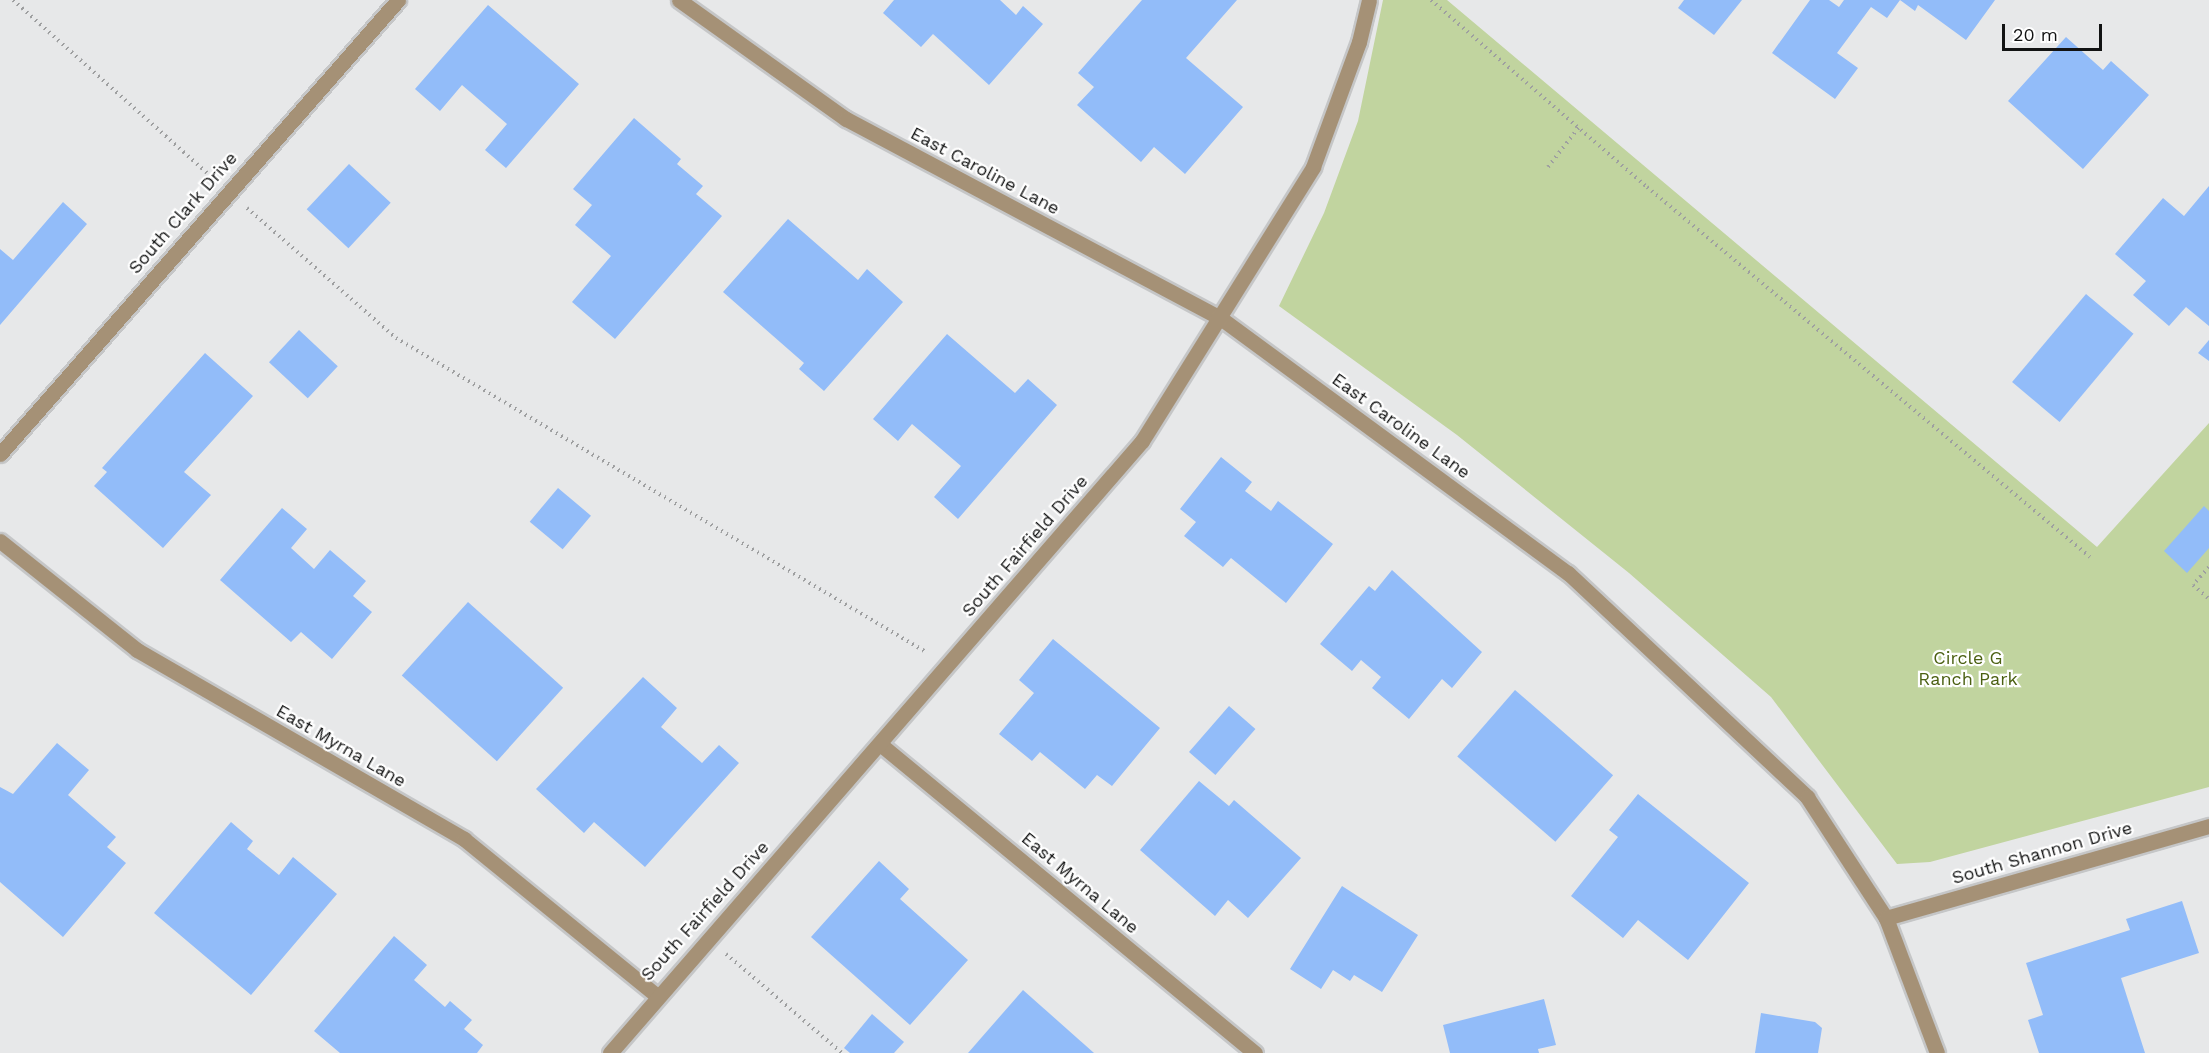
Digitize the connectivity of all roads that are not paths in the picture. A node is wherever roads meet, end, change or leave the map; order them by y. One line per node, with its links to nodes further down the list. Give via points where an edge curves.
1 (398, 0): 5 (street, South Clark Drive)
2 (679, 0): 4 (street, East Caroline Lane, via 846,119)
3 (1369, 0): 4 (street, South Fairfield Drive, via 1359,42 1313,167)
4 (1219, 317): 7 (street, South Fairfield Drive, via 1142,441); 9 (street, East Caroline Lane, via 1568,573 1807,797)
5 (0, 454)
6 (0, 541): 10 (street, East Myrna Lane, via 137,650 464,839)
7 (880, 744): 10 (street, South Fairfield Drive); 12 (street, East Myrna Lane)
8 (2209, 826): 9 (street, South Shannon Drive)
9 (1886, 918): 13 (street, East Caroline Lane)
10 (656, 995): 11 (street, South Fairfield Drive)
11 (610, 1053)
12 (1255, 1053)
13 (1937, 1053)

